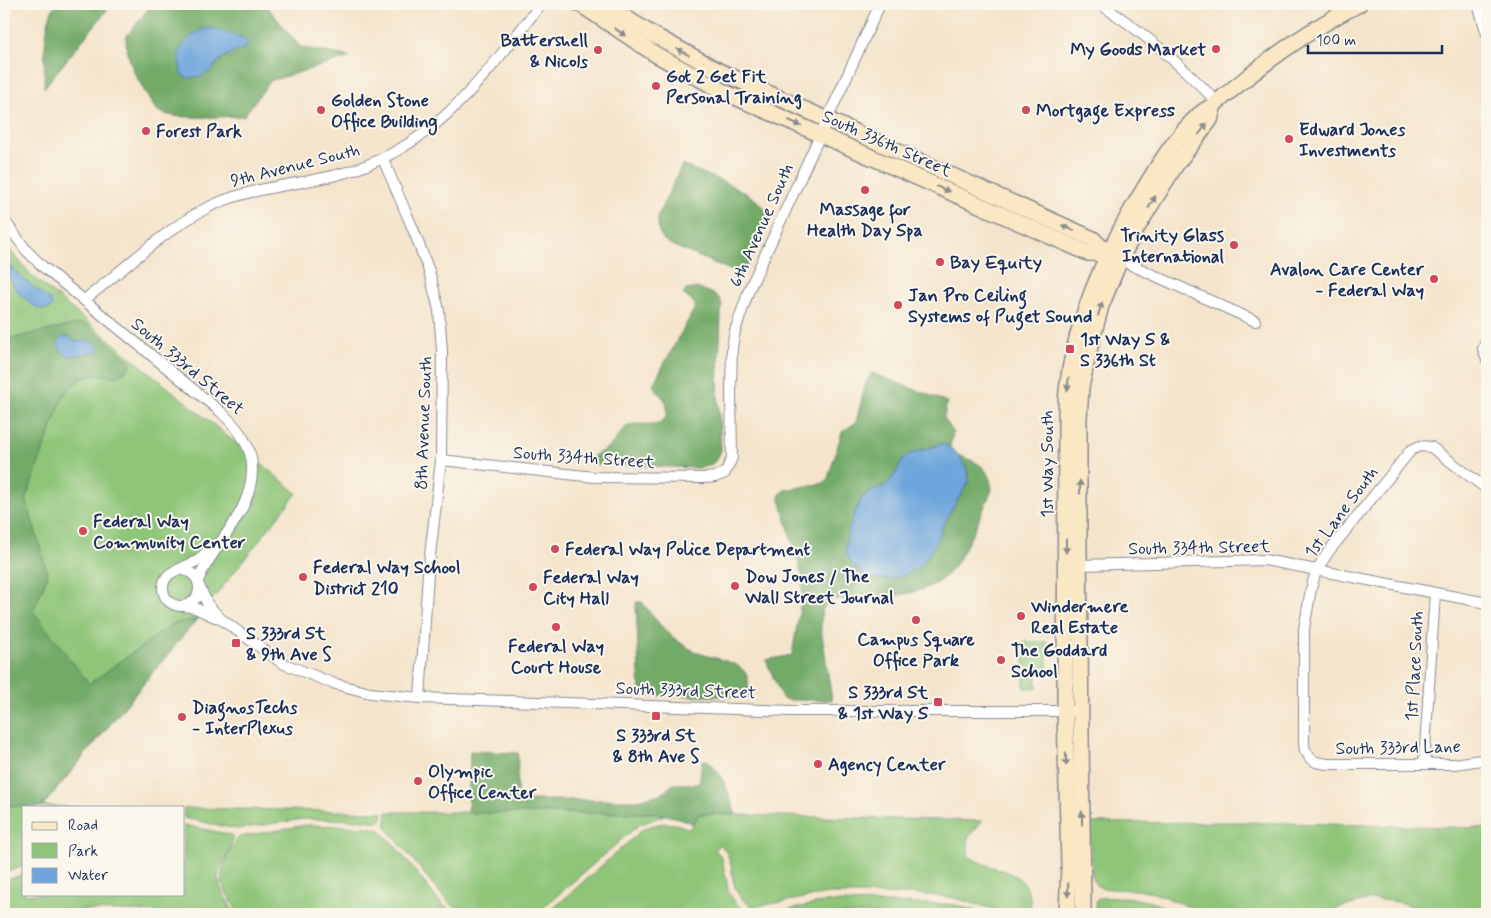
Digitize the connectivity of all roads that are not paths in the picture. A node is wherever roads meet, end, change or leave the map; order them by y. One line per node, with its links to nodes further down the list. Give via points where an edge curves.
1 (541, 4): 12 (street, 9th Avenue South, via 459,104 438,123)
2 (580, 4): 11 (main road, South 336th Street, one-way to 11, via 688,74)
3 (604, 4): 10 (main road, South 336th Street, one-way to 3, via 700,61)
4 (880, 4): 10 (street, 6th Avenue South)
5 (1100, 4): 9 (street, via 1161,48)
6 (1359, 4): 9 (main road, 1st Way South, via 1294,40)
7 (1478, 4): 8 (street)
8 (1487, 34)
9 (1216, 104): 14 (main road, 1st Way South, via 1210,120)
10 (827, 120): 11 (street, 6th Avenue South); 14 (main road, South 336th Street, one-way to 10, via 1093,239)
11 (820, 135): 14 (main road, South 336th Street, one-way to 14, via 1088,253); 20 (street, 6th Avenue South, via 749,290 736,331 732,347 733,451)
12 (383, 159): 15 (street, 9th Avenue South, via 343,174 227,199 204,209); 19 (street, 8th Avenue South, via 424,258 439,310)
13 (4, 220): 15 (street, South 333rd Street, via 31,256)
14 (1114, 257): 16 (street, South 336th Street); 23 (main road, 1st Way South, one-way to 14, via 1081,387); 32 (main road, 1st Way South, one-way to 32, via 1087,305 1068,382 1066,417)
15 (84, 300): 22 (street, South 333rd Street, via 241,433 251,459 251,485 245,504)
16 (1256, 321)
17 (1487, 340): 18 (street, via 1483,349)
18 (1487, 360)
19 (441, 460): 20 (street, South 334th Street, via 594,477 706,478); 31 (street, 8th Avenue South, via 428,573)
20 (725, 473)
21 (1487, 489): 25 (street, 1st Lane South, via 1431,447 1420,446 1411,450)
22 (233, 524): 24 (street, South 333rd Street, via 199,560); 26 (street, South 333rd Street, via 205,565)
23 (1080, 565): 25 (street, South 334th Street, via 1265,560); 32 (main road, 1st Way South)
24 (178, 570): 26 (street, via 192,573); 29 (street, via 166,576 162,590 169,602)
25 (1316, 571): 27 (street, South 334th Street); 33 (street, 1st Lane South, via 1304,629 1304,744)
26 (198, 583): 29 (street, via 198,595 192,603); 30 (street, South 333rd Street, via 203,597)
27 (1435, 593): 28 (street, 1st Place South); 35 (street, 1st Place South)
28 (1487, 603)
29 (183, 606): 30 (street, South 333rd Street)
30 (221, 620): 31 (street, South 333rd Street, via 282,663 298,670 370,693)
31 (420, 698): 32 (street, South 333rd Street, via 792,711)
32 (1073, 711): 36 (main road, 1st Way South)
33 (1310, 758): 35 (street, South 333rd Lane, via 1328,764)
34 (1487, 759): 35 (street, South 333rd Lane)
35 (1424, 764)
36 (1076, 866): 37 (main road, one-way to 37); 38 (main road)
37 (1067, 914)
38 (1083, 914)

